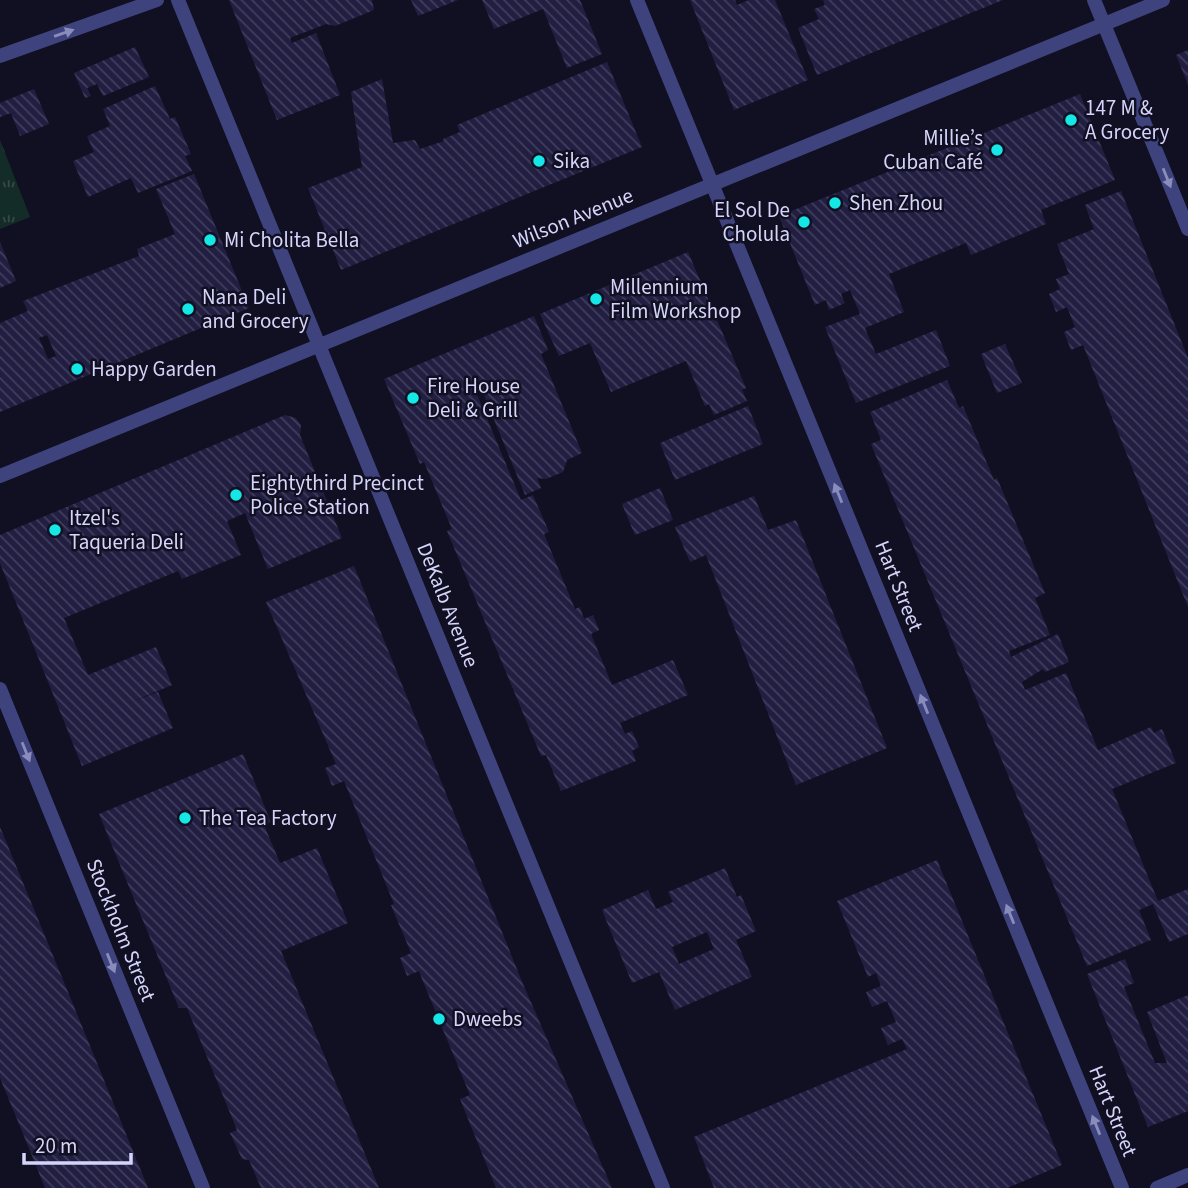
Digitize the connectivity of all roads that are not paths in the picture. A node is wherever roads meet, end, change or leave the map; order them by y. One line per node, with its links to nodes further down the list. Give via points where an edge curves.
1 (157, 0): 7 (street, one-way to 1)
2 (178, 0): 10 (street, DeKalb Avenue)
3 (637, 0): 8 (street, Hart Street)
4 (1094, 0): 6 (street)
5 (1163, 0): 6 (street, Wilson Avenue)
6 (1104, 24): 8 (street, Wilson Avenue); 9 (street, one-way to 9)
7 (0, 56)
8 (712, 184): 10 (street, Wilson Avenue); 16 (street, Hart Street, one-way to 8)
9 (1188, 229)
10 (318, 344): 11 (street, Wilson Avenue); 15 (street, DeKalb Avenue)
11 (0, 476)
12 (0, 689): 14 (street, Stockholm Street, one-way to 14)
13 (1188, 1175): 17 (street)
14 (203, 1188)
15 (663, 1188)
16 (1122, 1188)
17 (1157, 1188)

